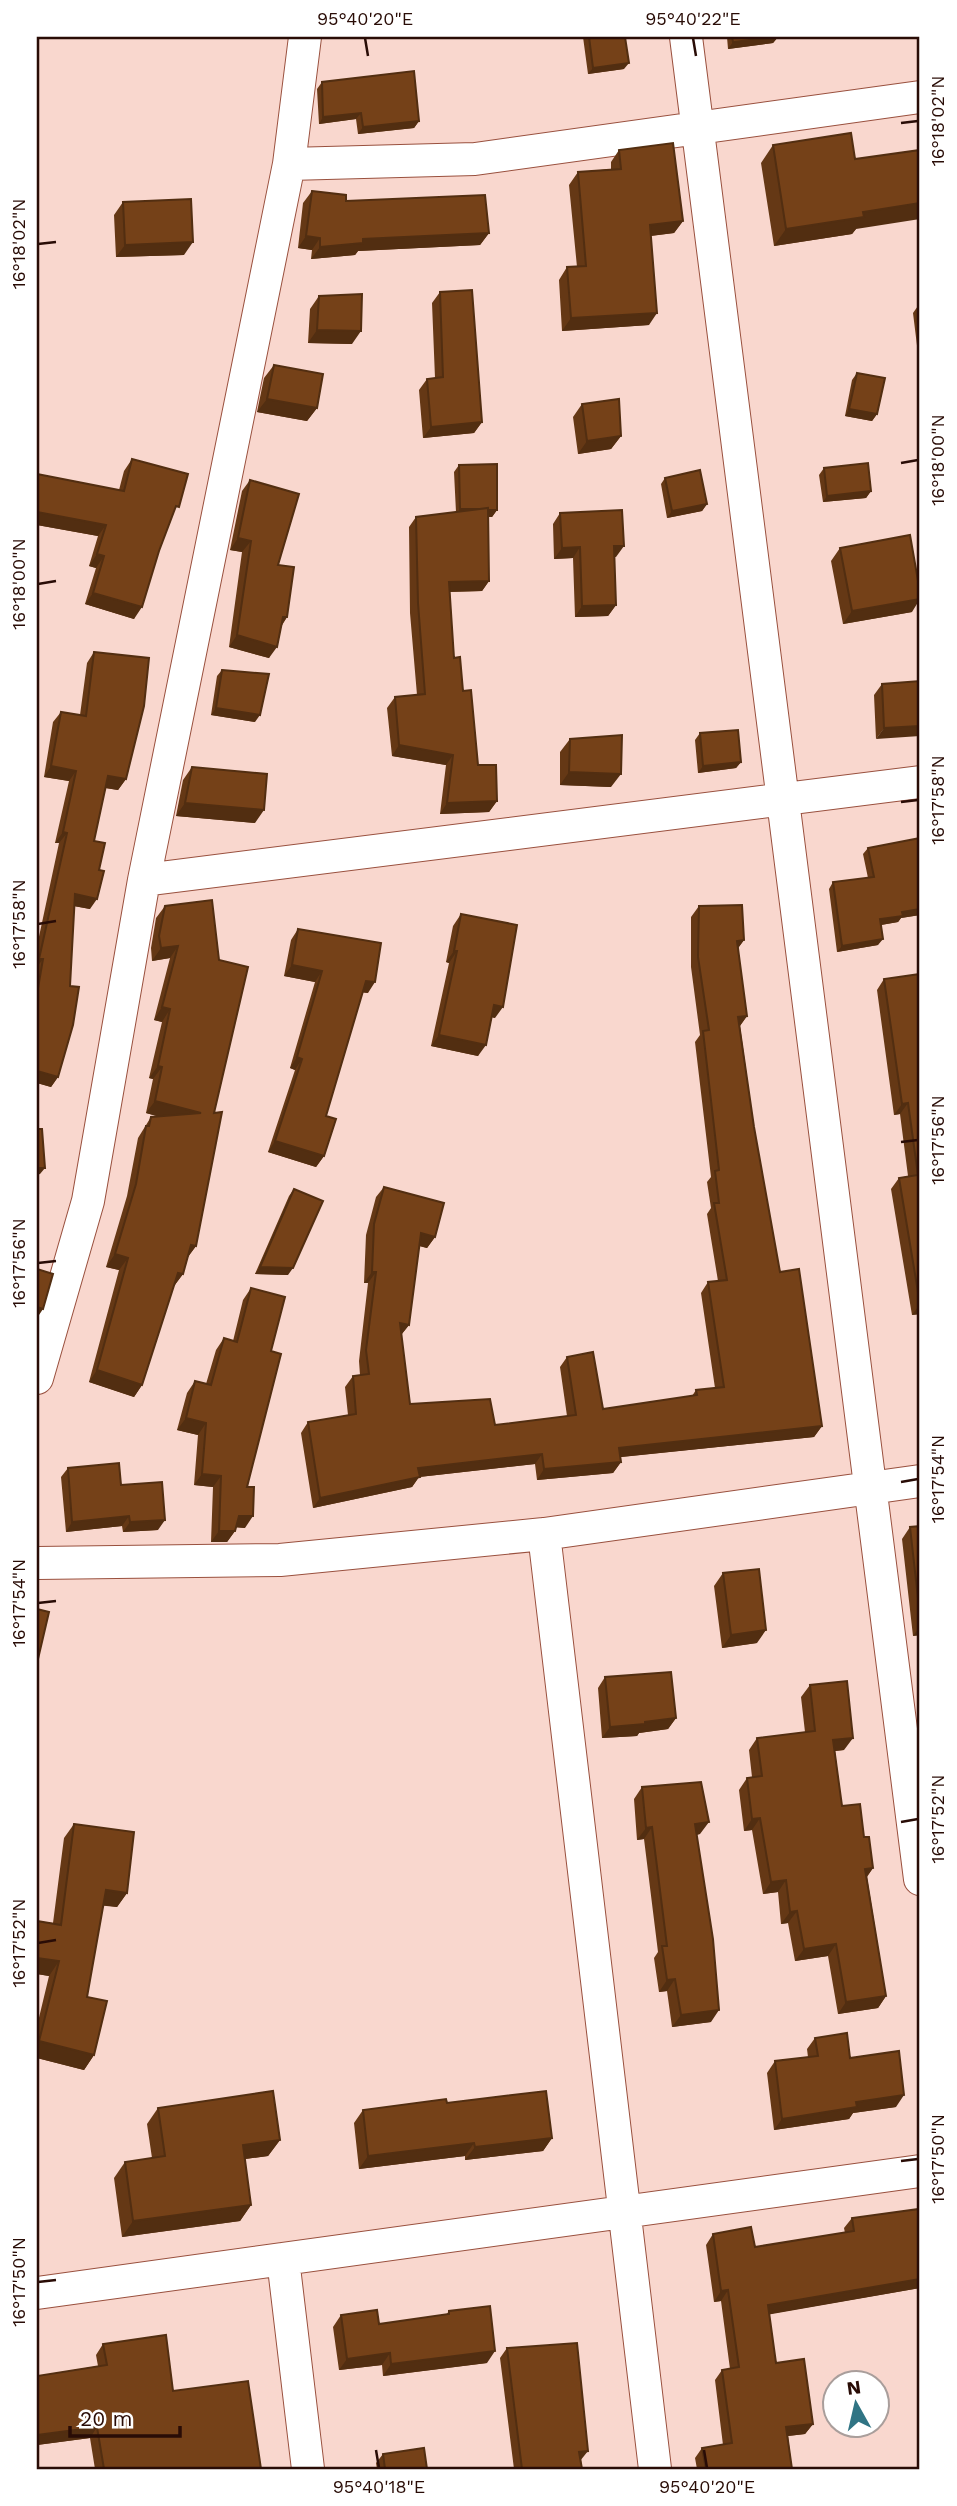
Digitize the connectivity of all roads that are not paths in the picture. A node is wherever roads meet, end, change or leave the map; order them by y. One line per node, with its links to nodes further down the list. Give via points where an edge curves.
1 (305, 37): 5 (street)
2 (686, 37): 4 (street)
3 (920, 97): 4 (street)
4 (698, 128): 5 (street, via 475,159); 7 (street)
5 (289, 163): 8 (street)
6 (920, 782): 7 (street)
7 (783, 800): 8 (street); 11 (street)
8 (144, 880): 9 (street, via 88,1201)
9 (37, 1378)
10 (920, 1481): 11 (street)
11 (871, 1488): 12 (street); 14 (street)
12 (544, 1534): 13 (street, via 280,1560); 16 (street)
13 (37, 1563)
14 (920, 1879)
15 (920, 2171): 16 (street)
16 (625, 2212): 17 (street); 20 (street)
17 (284, 2259): 18 (street); 19 (street)
18 (37, 2293)
19 (308, 2469)
20 (655, 2469)

